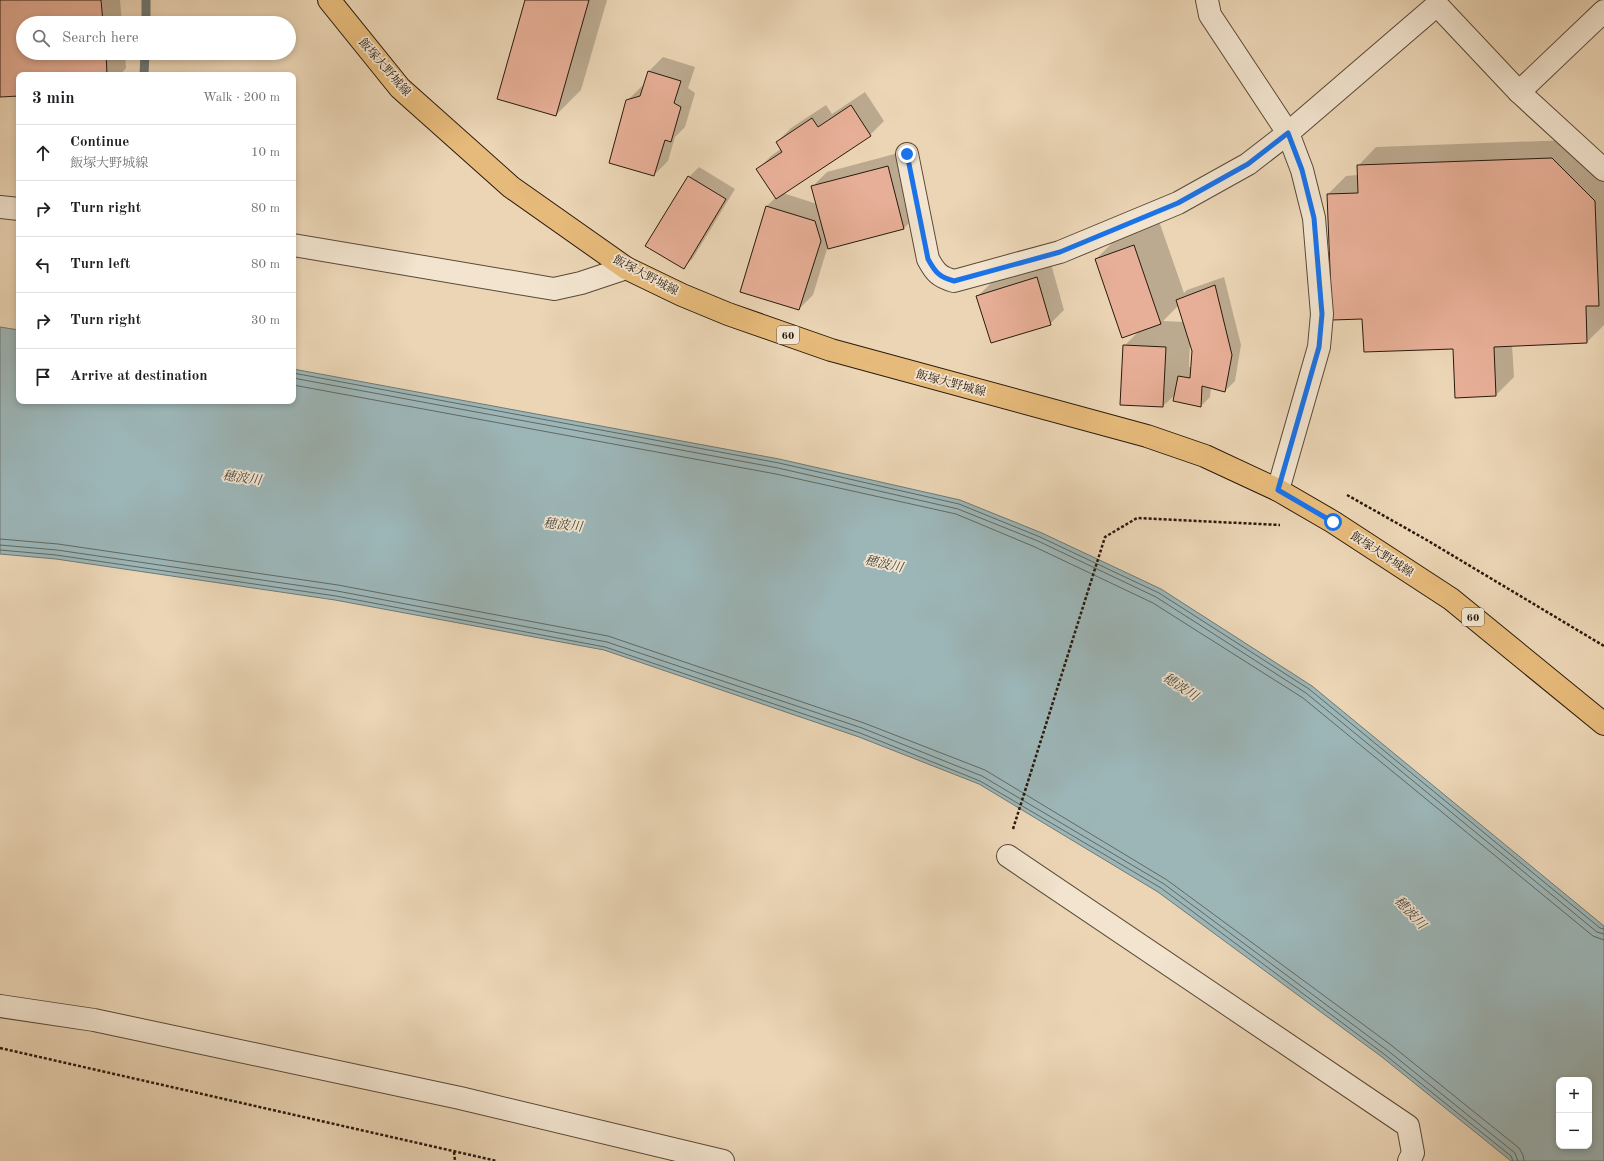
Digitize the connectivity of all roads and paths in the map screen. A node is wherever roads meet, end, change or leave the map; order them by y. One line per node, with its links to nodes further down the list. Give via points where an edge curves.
1 (329, 0): 12 (main road, 飯塚大野城線 / 60, via 400,88 511,187)
2 (1206, 0): 6 (street, via 1210,15)
3 (1435, 2): 5 (street); 6 (street)
4 (1604, 11): 5 (street)
5 (1519, 92): 8 (street)
6 (1288, 133): 7 (street, via 1248,164 1178,203 1060,252 954,281 944,278 935,271 928,259); 13 (street, via 1302,170 1314,218 1322,314 1319,347)
7 (907, 154)
8 (1604, 170)
9 (0, 207): 10 (street)
10 (16, 209)
11 (296, 246): 12 (street, via 554,289)
12 (626, 268): 13 (main road, 飯塚大野城線 / 60, via 728,314 831,350 1147,436 1205,456)
13 (1278, 490): 17 (main road, 飯塚大野城線 / 60, via 1333,522 1451,599)
14 (1347, 495): 16 (path)
15 (1284, 525): 18 (path, via 1137,518 1105,537)
16 (1604, 646)
17 (1604, 724)
18 (1016, 818)
19 (1008, 856): 26 (street, via 1408,1126 1413,1153)
20 (0, 1006): 25 (street, via 94,1020 460,1098)
21 (0, 1048): 22 (path)
22 (454, 1151): 23 (path); 24 (path)
23 (455, 1161)
24 (498, 1161)
25 (723, 1161)
26 (1409, 1161)

